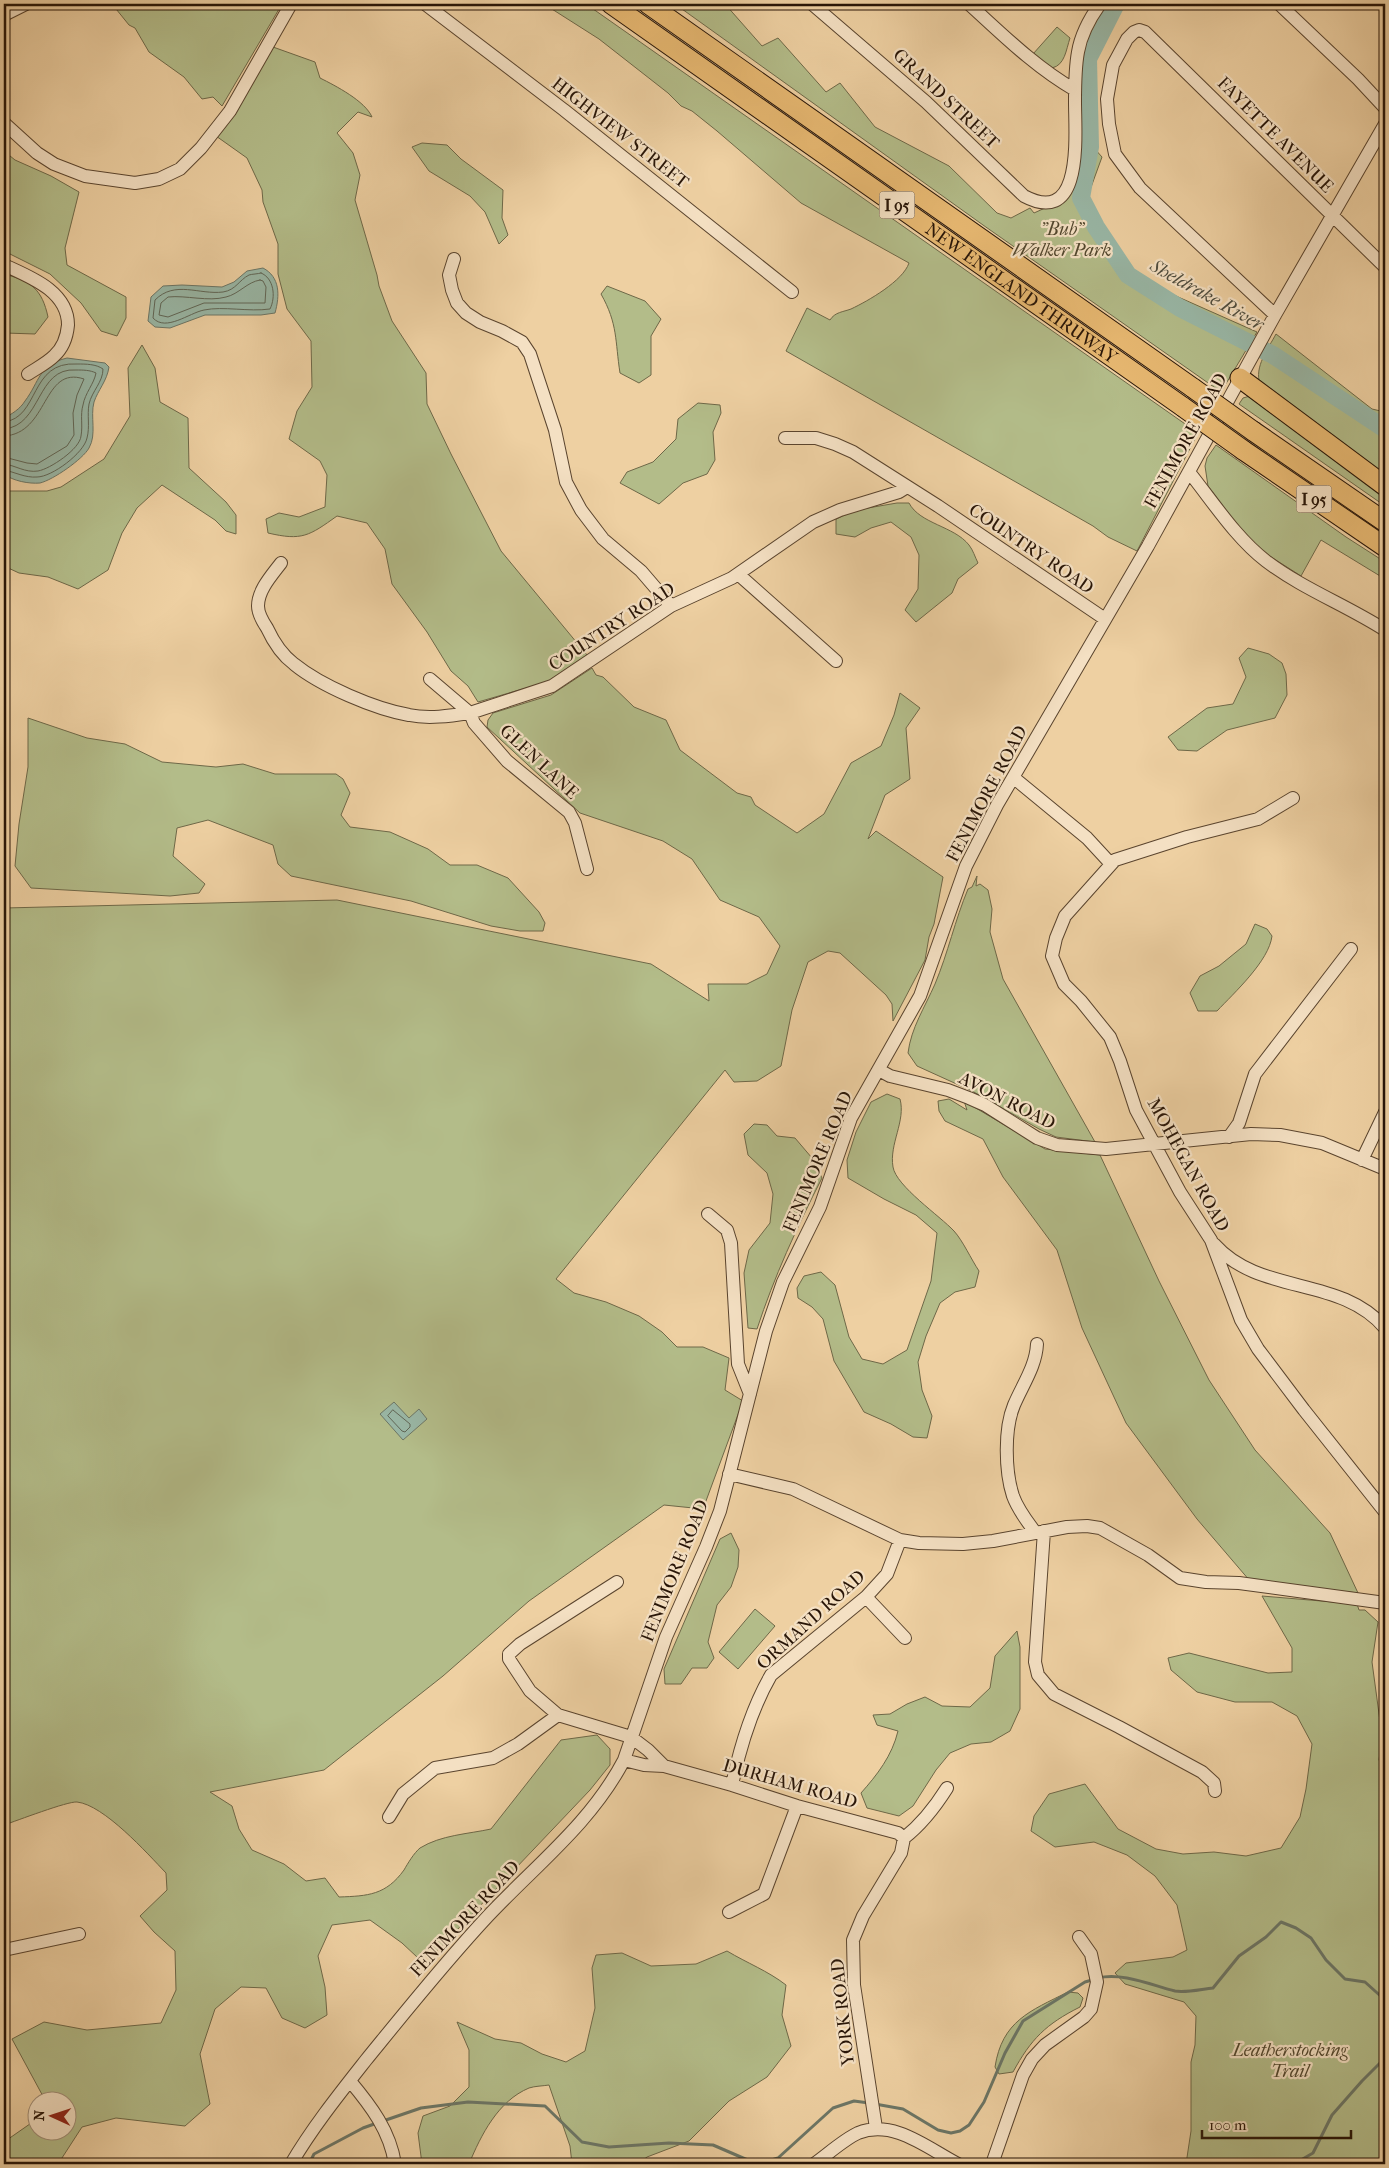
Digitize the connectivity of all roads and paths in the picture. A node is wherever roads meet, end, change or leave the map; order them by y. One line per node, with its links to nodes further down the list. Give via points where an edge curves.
1 (26, 4): 10 (street)
2 (291, 4): 13 (street, via 230,111 180,169 159,179 136,183 85,176 54,164 37,153)
3 (425, 4): 19 (street, HIGHVIEW STREET)
4 (611, 4): 28 (highway, NEW ENGLAND THRUWAY / I 95, bridge)
5 (648, 4): 27 (highway, NEW ENGLAND THRUWAY / I 95, bridge)
6 (812, 4): 11 (street, GRAND STREET, via 926,102 1024,196 1037,203 1061,197 1068,187 1073,172)
7 (969, 4): 11 (street, via 1025,55)
8 (1100, 4): 11 (street, via 1084,32 1078,51)
9 (1279, 4): 12 (street)
10 (4, 15)
11 (1075, 90)
12 (1385, 108)
13 (4, 123)
14 (1385, 124): 15 (street, FENIMORE ROAD)
15 (1332, 216): 18 (street, FAYETTE AVENUE); 20 (street, FENIMORE ROAD); 20 (street, FAYETTE AVENUE, via 1145,32 1134,32 1114,65 1107,99 1108,124 1115,154 1140,188)
16 (454, 259): 31 (street, via 449,275 457,303 480,322 522,342 530,354 555,430 566,482 581,510 603,539 641,570)
17 (4, 265): 21 (street, via 40,282 63,303 68,314 68,333 55,356)
18 (1385, 267)
19 (792, 292)
20 (1275, 315): 22 (street, FENIMORE ROAD)
21 (28, 374)
22 (1240, 378): 24 (street, FENIMORE ROAD); 25 (highway)
23 (785, 438): 26 (street, via 816,438 835,444)
24 (1189, 472): 32 (street, FENIMORE ROAD); 33 (street, via 1244,541 1265,561)
25 (1385, 486)
26 (907, 487): 30 (street, COUNTRY ROAD, via 813,522); 32 (street, COUNTRY ROAD)
27 (1385, 522)
28 (1385, 547)
29 (281, 563): 36 (street, COUNTRY ROAD, via 262,591 258,607 270,635 293,664 363,701 399,713 424,717)
30 (738, 574): 31 (street, COUNTRY ROAD); 34 (street)
31 (671, 606): 36 (street, COUNTRY ROAD, via 552,686)
32 (1105, 619): 37 (street, FENIMORE ROAD)
33 (1385, 630)
34 (836, 661)
35 (430, 679): 36 (street, GLEN LANE)
36 (470, 713): 40 (street, GLEN LANE, via 474,723 507,761 569,812)
37 (1014, 778): 39 (street, via 1087,838); 42 (street, FENIMORE ROAD, via 966,866 920,996)
38 (1293, 798): 39 (street, via 1258,819 1142,850)
39 (1111, 864): 45 (street, MOHEGAN ROAD, via 1065,916 1052,956 1064,984 1110,1037 1136,1110)
40 (587, 869)
41 (1351, 949): 44 (street, via 1255,1074 1239,1124)
42 (879, 1070): 45 (street, AVON ROAD, via 968,1098 1036,1138 1058,1145 1106,1149); 52 (street, FENIMORE ROAD, via 851,1118 820,1207 783,1282)
43 (1385, 1112): 46 (street)
44 (1229, 1137): 45 (street, AVON ROAD); 46 (street, AVON ROAD, via 1280,1135 1300,1138 1322,1143)
45 (1156, 1145): 49 (street, MOHEGAN ROAD, via 1180,1192)
46 (1362, 1160): 47 (street, AVON ROAD)
47 (1385, 1169)
48 (708, 1214): 52 (street, via 727,1230 731,1243 738,1364)
49 (1211, 1240): 50 (street, via 1222,1253 1259,1274 1352,1301 1370,1312); 54 (street, MOHEGAN ROAD, via 1241,1320 1258,1349)
50 (1385, 1328)
51 (1038, 1344): 55 (street, via 1037,1358 1009,1424 1008,1470 1022,1515)
52 (750, 1394): 53 (street, FENIMORE ROAD)
53 (729, 1474): 56 (street, via 793,1489); 62 (street, FENIMORE ROAD, via 720,1511 666,1637)
54 (1385, 1512)
55 (1039, 1531): 56 (street, via 993,1542 963,1544); 59 (street, via 1067,1527 1100,1528 1148,1555 1180,1578); 67 (street, via 1035,1662 1038,1675 1054,1694 1202,1772 1214,1783)
56 (900, 1540): 58 (street, ORMAND ROAD, via 886,1574)
57 (617, 1582): 61 (street, via 509,1654 514,1668 530,1691)
58 (866, 1597): 60 (street); 65 (street, ORMAND ROAD, via 771,1675 747,1731)
59 (1385, 1603)
60 (905, 1638)
61 (558, 1715): 62 (street); 69 (street, via 493,1758 435,1768 403,1794)
62 (631, 1737): 63 (street, FENIMORE ROAD); 64 (street, DURHAM ROAD)
63 (624, 1760): 64 (street, DURHAM ROAD); 75 (street, FENIMORE ROAD, via 600,1799 574,1831 489,1915 437,1973)
64 (664, 1766): 65 (street, DURHAM ROAD)
65 (732, 1785): 68 (street, DURHAM ROAD)
66 (947, 1788): 70 (street, via 932,1812)
67 (1215, 1791)
68 (797, 1806): 70 (street, DURHAM ROAD, via 898,1833); 71 (street, via 764,1894)
69 (389, 1818)
70 (904, 1838): 76 (street, YORK ROAD, via 901,1853 863,1916 853,1940 854,1985)
71 (729, 1912)
72 (80, 1934): 74 (street)
73 (1080, 1937): 81 (street, via 1091,1954 1096,1977 1091,2009 1032,2059)
74 (4, 1950)
75 (350, 2081): 77 (street, FENIMORE ROAD); 78 (street, via 376,2113 393,2149)
76 (876, 2128): 79 (street, via 856,2134); 80 (street, via 922,2143)
77 (291, 2164)
78 (395, 2164)
79 (814, 2164)
80 (958, 2164)
81 (992, 2164)

